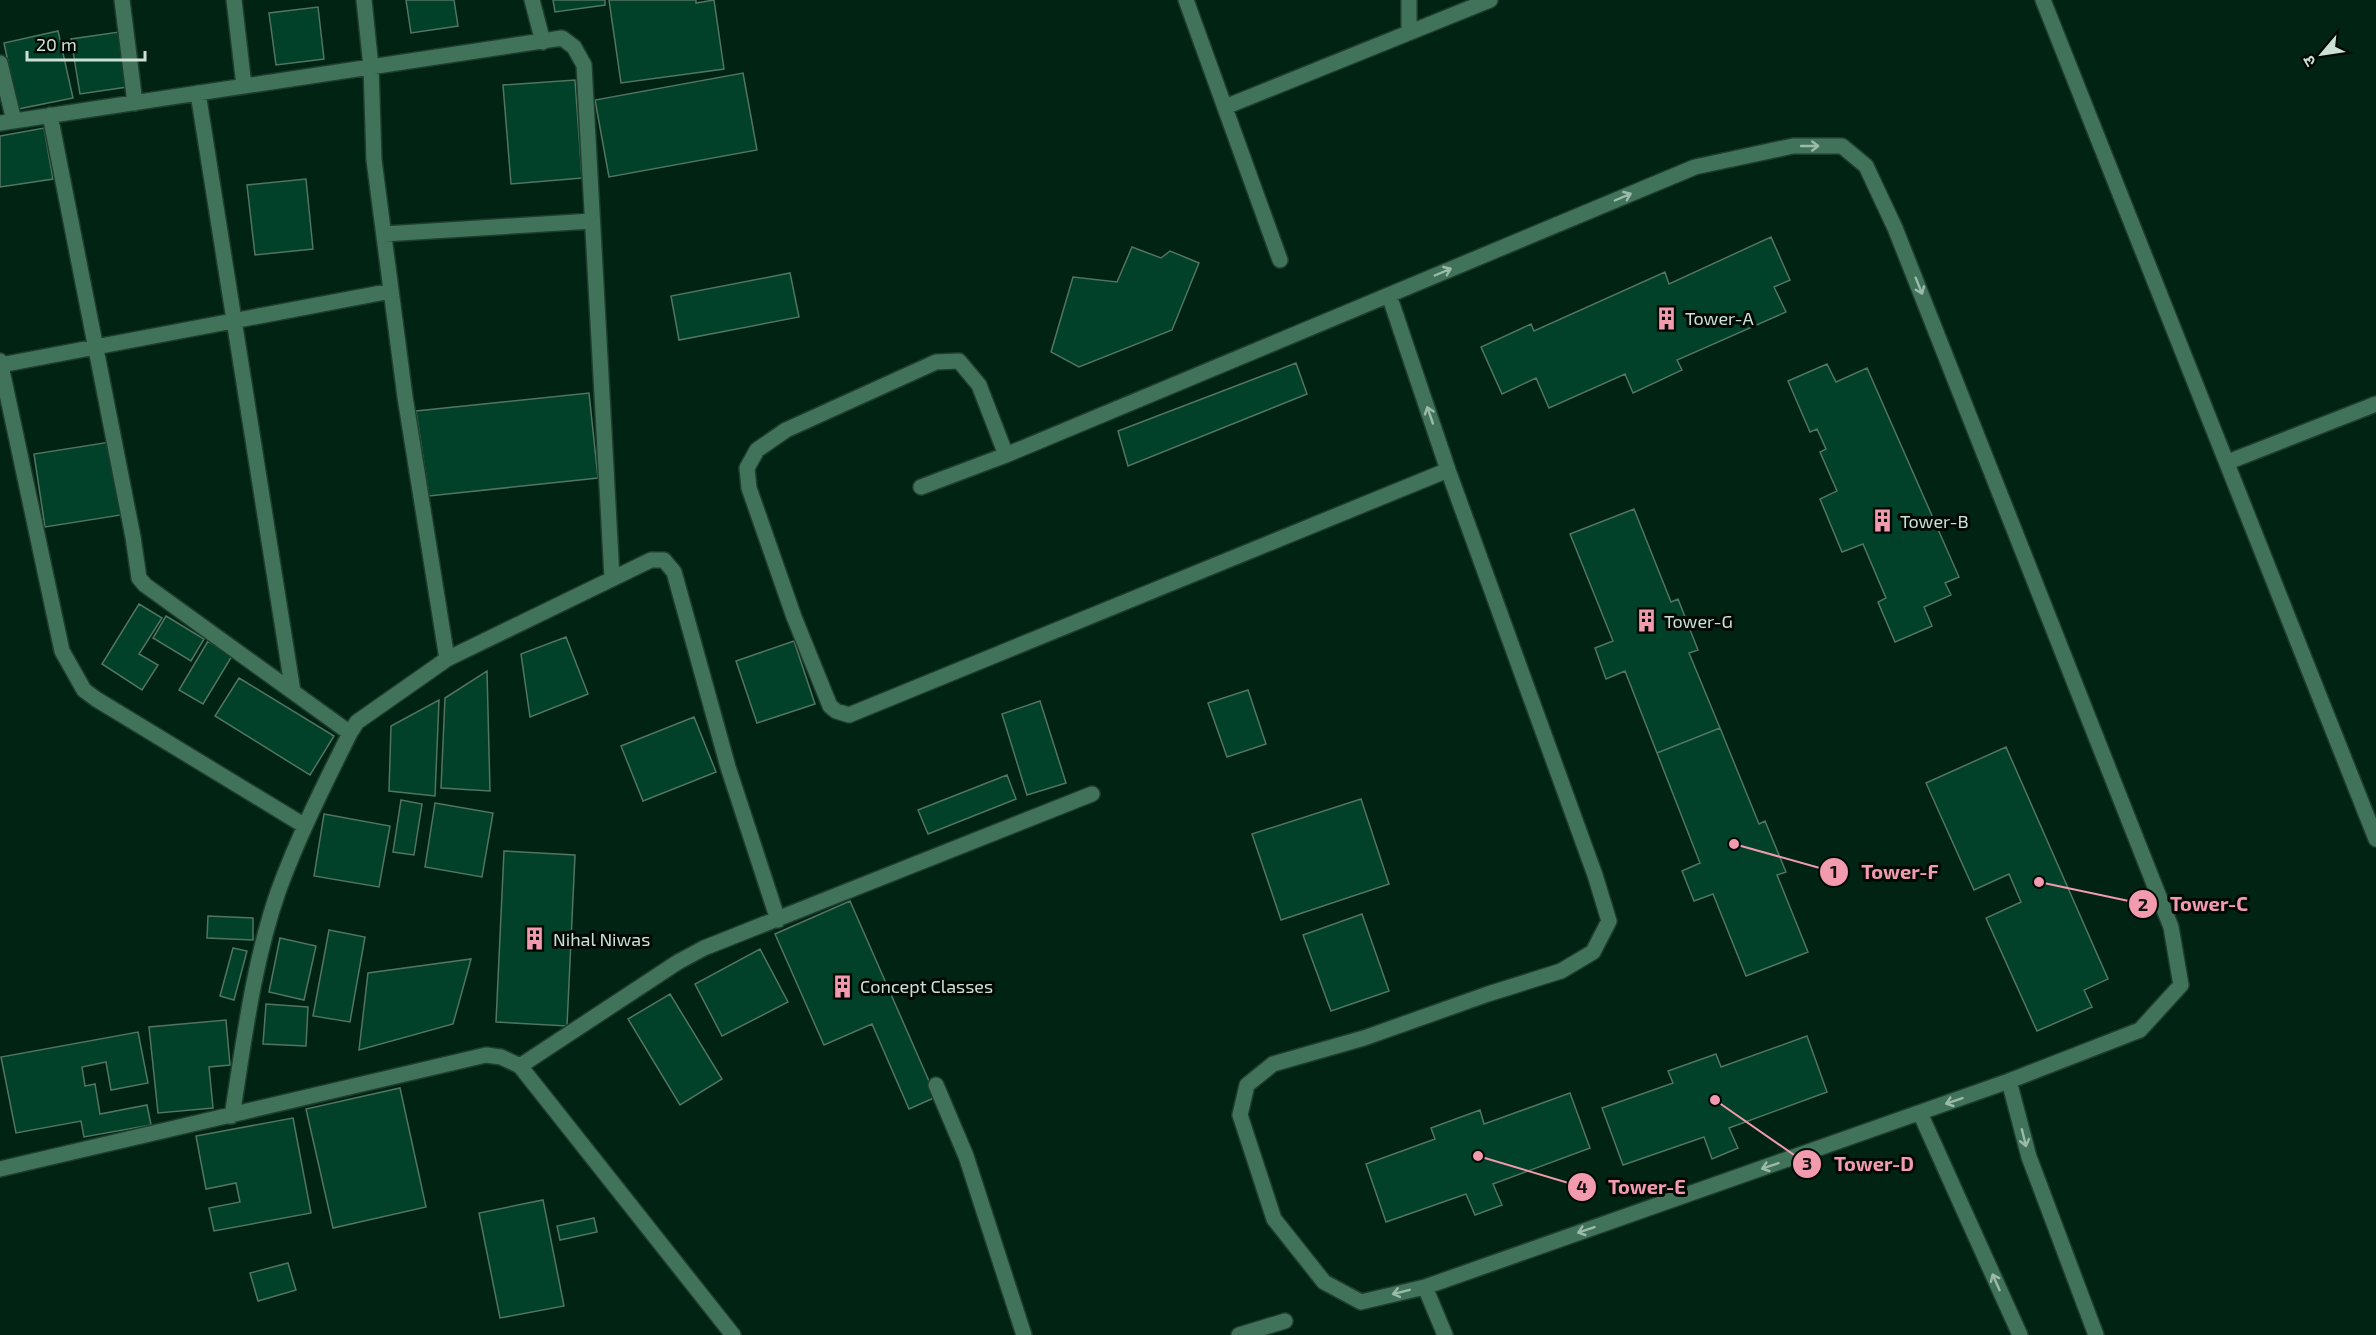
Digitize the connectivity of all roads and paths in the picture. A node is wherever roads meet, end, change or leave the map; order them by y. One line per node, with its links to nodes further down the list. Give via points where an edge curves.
1 (122, 0): 15 (street)
2 (234, 0): 13 (street)
3 (364, 0): 12 (street)
4 (532, 0): 10 (street)
5 (1186, 0): 16 (street)
6 (1409, 0): 9 (street)
7 (1490, 0): 9 (street)
8 (2043, 0): 29 (street)
9 (1409, 33): 16 (street)
10 (543, 42): 12 (street); 19 (street, via 562,38 574,47 584,65)
11 (0, 63): 18 (street)
12 (371, 67): 13 (street); 20 (street, via 374,160)
13 (244, 86): 14 (street)
14 (198, 93): 15 (street); 24 (street)
15 (135, 103): 17 (street)
16 (1225, 107): 21 (street)
17 (50, 115): 18 (street); 25 (street)
18 (7, 122)
19 (592, 221): 20 (street); 32 (street)
20 (384, 234): 22 (street)
21 (1280, 260)
22 (391, 291): 24 (street); 33 (street)
23 (1389, 295): 28 (street); 30 (street, one-way to 23); 41 (street, one-way to 41, via 1695,167 1793,146 1842,146 1866,166 1896,228 2148,866 2171,927 2181,985 2140,1030)
24 (234, 319): 25 (street); 34 (street)
25 (95, 346): 26 (street); 34 (street, via 142,582)
26 (0, 363): 37 (street, via 62,651 84,690)
27 (2376, 404): 29 (street)
28 (1006, 455): 30 (street, via 979,385 959,361 936,363 902,377 786,430 756,450 747,468 749,488 794,617 830,706 836,711 849,715); 31 (street)
29 (2228, 462): 38 (street)
30 (1448, 470): 46 (street, one-way to 30, via 1361,1302 1324,1282 1274,1219 1240,1115 1247,1085 1273,1064 1364,1038 1561,971 1593,952 1609,921)
31 (921, 487)
32 (612, 578): 33 (street); 39 (street, via 651,560 664,560 675,572 728,767)
33 (447, 659): 35 (street, via 357,722)
34 (293, 692): 35 (street)
35 (350, 733): 37 (street)
36 (1092, 794): 39 (street)
37 (305, 826): 44 (street, via 278,894 250,998)
38 (2376, 839)
39 (778, 920): 40 (street, via 678,962)
40 (520, 1066): 44 (street, via 486,1055); 48 (street)
41 (2009, 1082): 43 (street, one-way to 43); 53 (street, one-way to 53, via 2028,1157)
42 (936, 1085): 49 (street, via 966,1156)
43 (1920, 1113): 46 (street, one-way to 46); 52 (street, one-way to 43)
44 (232, 1116): 45 (street)
45 (0, 1169)
46 (1425, 1287): 51 (street)
47 (1285, 1321): 50 (street)
48 (734, 1335)
49 (1024, 1335)
50 (1239, 1335)
51 (1445, 1335)
52 (2020, 1335)
53 (2096, 1335)

